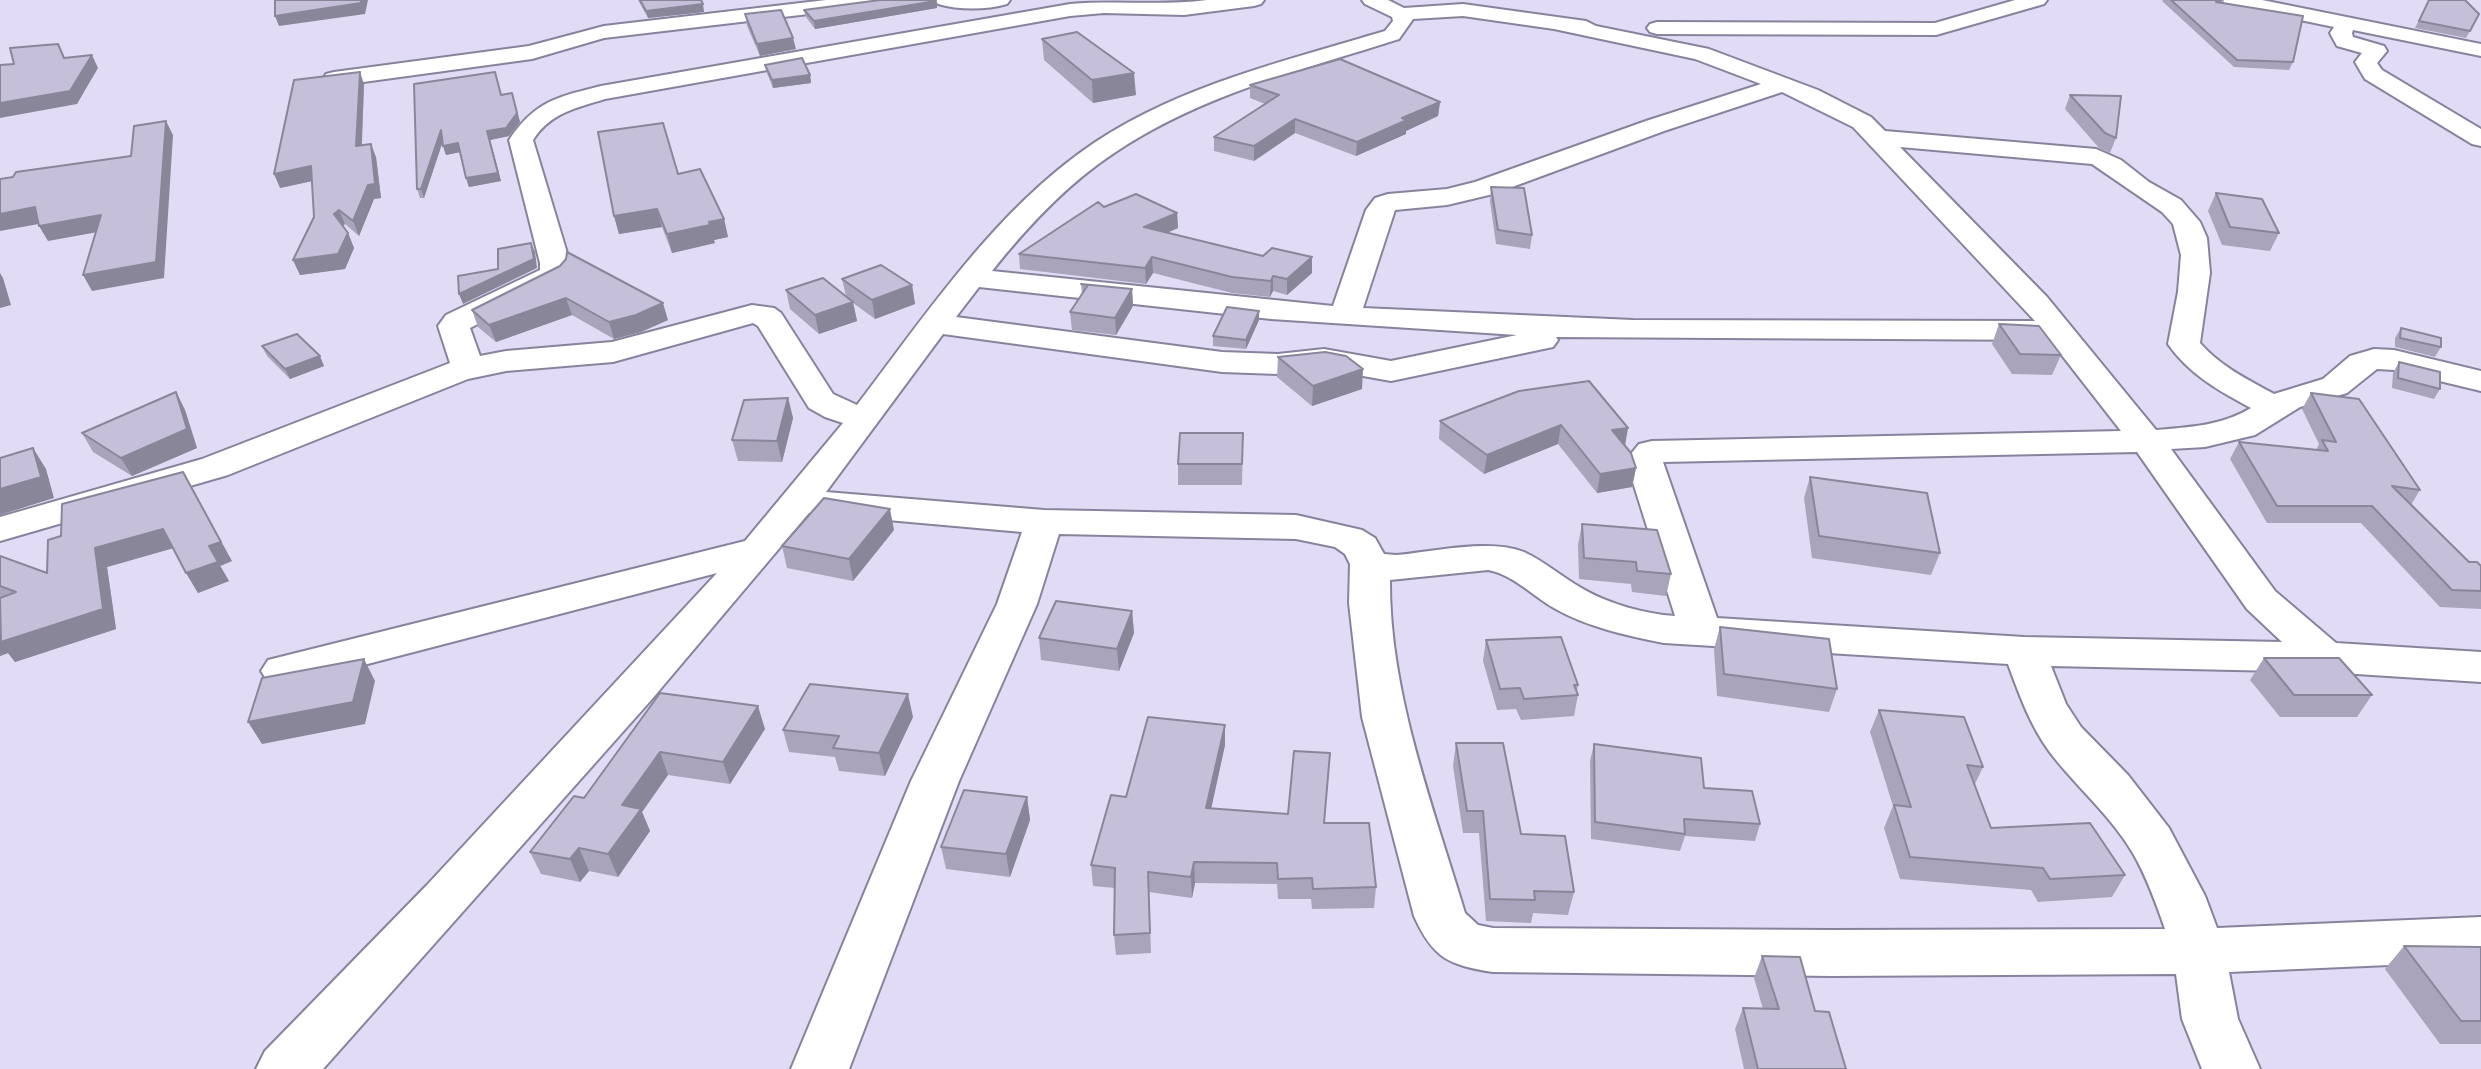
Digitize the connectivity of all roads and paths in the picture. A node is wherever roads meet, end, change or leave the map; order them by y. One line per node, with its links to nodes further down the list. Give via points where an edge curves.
1 (877, 0): 8 (street)
2 (945, 0): 3 (street)
3 (1000, 0)
4 (1254, 0): 23 (street, via 1184,9 1070,9 611,91 551,108 530,125 522,140 555,263 554,274 457,322 454,326)
5 (2037, 0): 12 (street, via 1936,29)
6 (2232, 0): 10 (street)
7 (2275, 0): 10 (street)
8 (764, 6): 14 (street, via 593,34 532,52)
9 (1386, 7): 12 (street, via 1463,10); 18 (street, via 1403,22 1392,35 1189,102 1103,148 1007,232)
10 (2305, 15): 11 (street)
11 (2346, 24): 13 (street); 17 (street, via 2342,31 2345,41 2376,51 2365,62 2372,74)
12 (1562, 25): 15 (street, via 1674,47)
13 (2481, 50)
14 (334, 79)
15 (1782, 85): 16 (street, via 1840,108); 19 (street, via 1484,188 1385,204)
16 (1878, 138): 22 (street); 25 (street, via 2096,157 2117,166 2134,184 2176,209 2191,227 2196,252 2184,344 2213,372)
17 (2481, 139)
18 (971, 277): 19 (street, via 1145,299); 20 (street)
19 (1345, 316): 21 (street)
20 (935, 324): 21 (street, via 1222,362 1278,364 1324,359 1391,371 1536,341); 26 (street)
21 (1571, 328): 22 (street)
22 (2060, 331): 27 (street)
23 (468, 369): 26 (street, via 613,352 740,316 763,315 821,401); 30 (street, via 215,467)
24 (2481, 381): 25 (street, via 2374,359 2362,363 2335,386)
25 (2273, 407): 27 (street, via 2230,432)
26 (864, 418): 28 (street)
27 (2147, 440): 33 (street, via 1652,452 1644,460); 35 (street, via 2261,600)
28 (800, 501): 29 (street); 31 (street)
29 (1044, 522): 32 (street, via 1296,527 1348,538 1361,547); 41 (street, via 1017,604 935,781)
30 (0, 529)
31 (759, 550): 37 (street); 40 (street, via 365,987)
32 (1370, 564): 33 (street, via 1396,568 1488,558 1510,561 1571,600 1608,615 1664,629); 39 (street, via 1369,603 1384,716 1440,916 1457,942 1507,951)
33 (1701, 632): 34 (street)
34 (2024, 651): 35 (street); 39 (street, via 2045,706 2065,739 2152,842)
35 (2325, 657): 36 (street)
36 (2481, 667)
37 (283, 671)
38 (2481, 939): 39 (street)
39 (2199, 951): 42 (street, via 2210,1019)
40 (285, 1069)
41 (820, 1069)
42 (2231, 1069)

